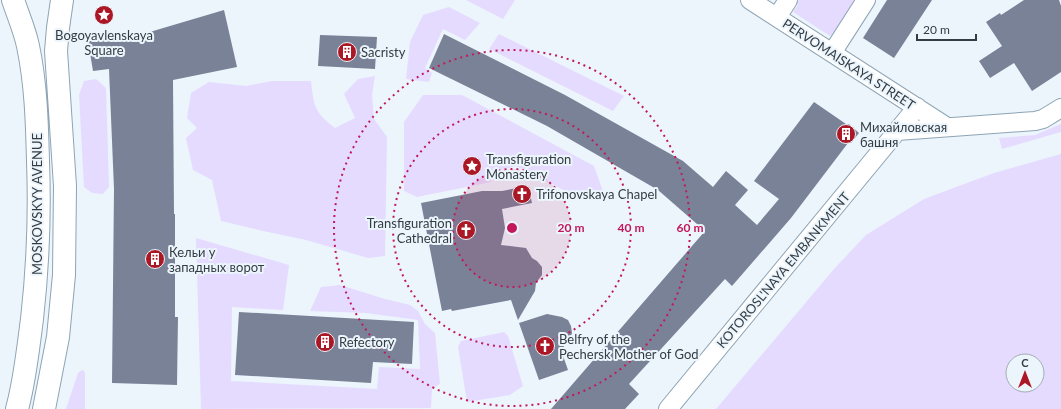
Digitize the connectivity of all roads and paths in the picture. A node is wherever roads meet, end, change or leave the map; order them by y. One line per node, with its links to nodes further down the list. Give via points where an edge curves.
1 (13, 0): 12 (main road, MOSKOVSKYY AVENUE, via 28,44 33,76 40,208 37,276)
2 (62, 0): 13 (main road, MOSKOVSKYY AVENUE, via 56,51 65,186 64,275 58,337)
3 (750, 0): 6 (street, PERVOMAISKAYA STREET)
4 (788, 0): 6 (street)
5 (866, 0): 7 (street)
6 (777, 17): 7 (street, PERVOMAISKAYA STREET)
7 (832, 53): 8 (street, PERVOMAISKAYA STREET)
8 (917, 107): 10 (street, PERVOMAISKAYA STREET); 11 (street, KOTOROSL'NAYA EMBANKMENT)
9 (1061, 108): 10 (street, via 1039,120)
10 (947, 127): 11 (street)
11 (897, 131): 14 (street, KOTOROSL'NAYA EMBANKMENT)
12 (17, 409)
13 (44, 409)
14 (668, 409)

